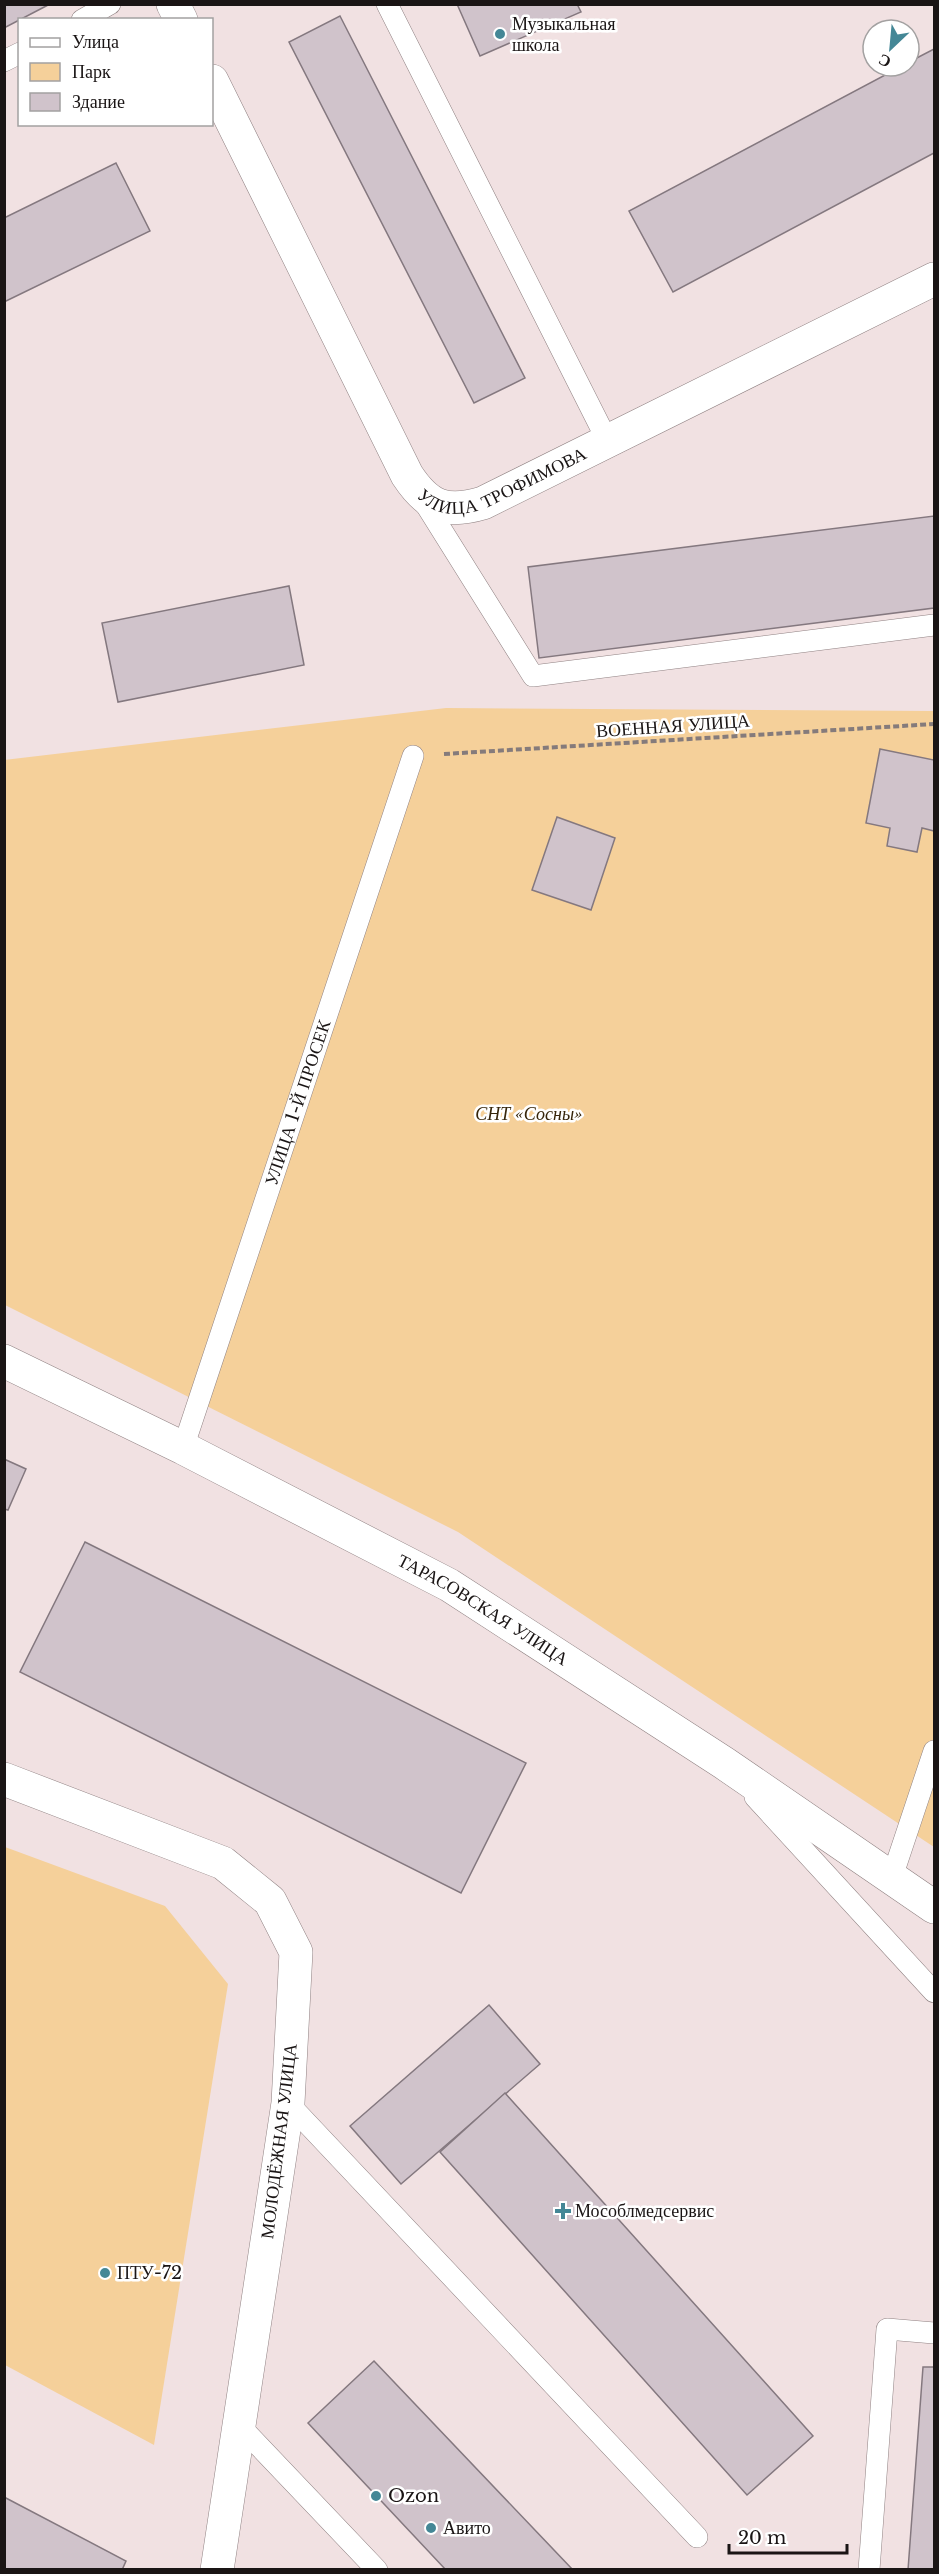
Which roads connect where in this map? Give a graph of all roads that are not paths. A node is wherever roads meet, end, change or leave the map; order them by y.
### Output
1 (110, 4) edge
2 (173, 4) edge
3 (387, 4) edge
4 (86, 18) edge
5 (180, 18) edge
6 (18, 54) edge
7 (4, 61) edge
8 (213, 83) edge
9 (934, 279) edge
10 (608, 440) junction
11 (420, 494) junction
12 (934, 625) edge
13 (413, 756) road end
14 (4, 1361) edge
15 (183, 1448) junction
16 (934, 1751) edge
17 (724, 1763) junction
18 (4, 1779) edge
19 (892, 1877) junction
20 (934, 1907) edge
21 (934, 1992) edge
22 (288, 2103) junction
23 (934, 2332) edge
24 (238, 2425) junction
25 (697, 2537) dead end
26 (217, 2570) edge
27 (377, 2570) edge
28 (870, 2570) edge

1 - 4 lane
2 - 5 street
3 - 10 lane
6 - 7 lane
8 - 11 street, УЛИЦА ТРОФИМОВА
9 - 10 street, УЛИЦА ТРОФИМОВА
10 - 11 street, УЛИЦА ТРОФИМОВА
11 - 12 lane
13 - 15 lane, УЛИЦА 1-Й ПРОСЕК
14 - 15 street, ТАРАСОВСКАЯ УЛИЦА
15 - 17 street, ТАРАСОВСКАЯ УЛИЦА
16 - 19 lane
17 - 19 street, ТАРАСОВСКАЯ УЛИЦА
17 - 21 lane
18 - 22 street, МОЛОДЁЖНАЯ УЛИЦА
19 - 20 street, ТАРАСОВСКАЯ УЛИЦА
22 - 24 street, МОЛОДЁЖНАЯ УЛИЦА
22 - 25 lane
23 - 28 lane
24 - 26 street, МОЛОДЁЖНАЯ УЛИЦА
24 - 27 lane

